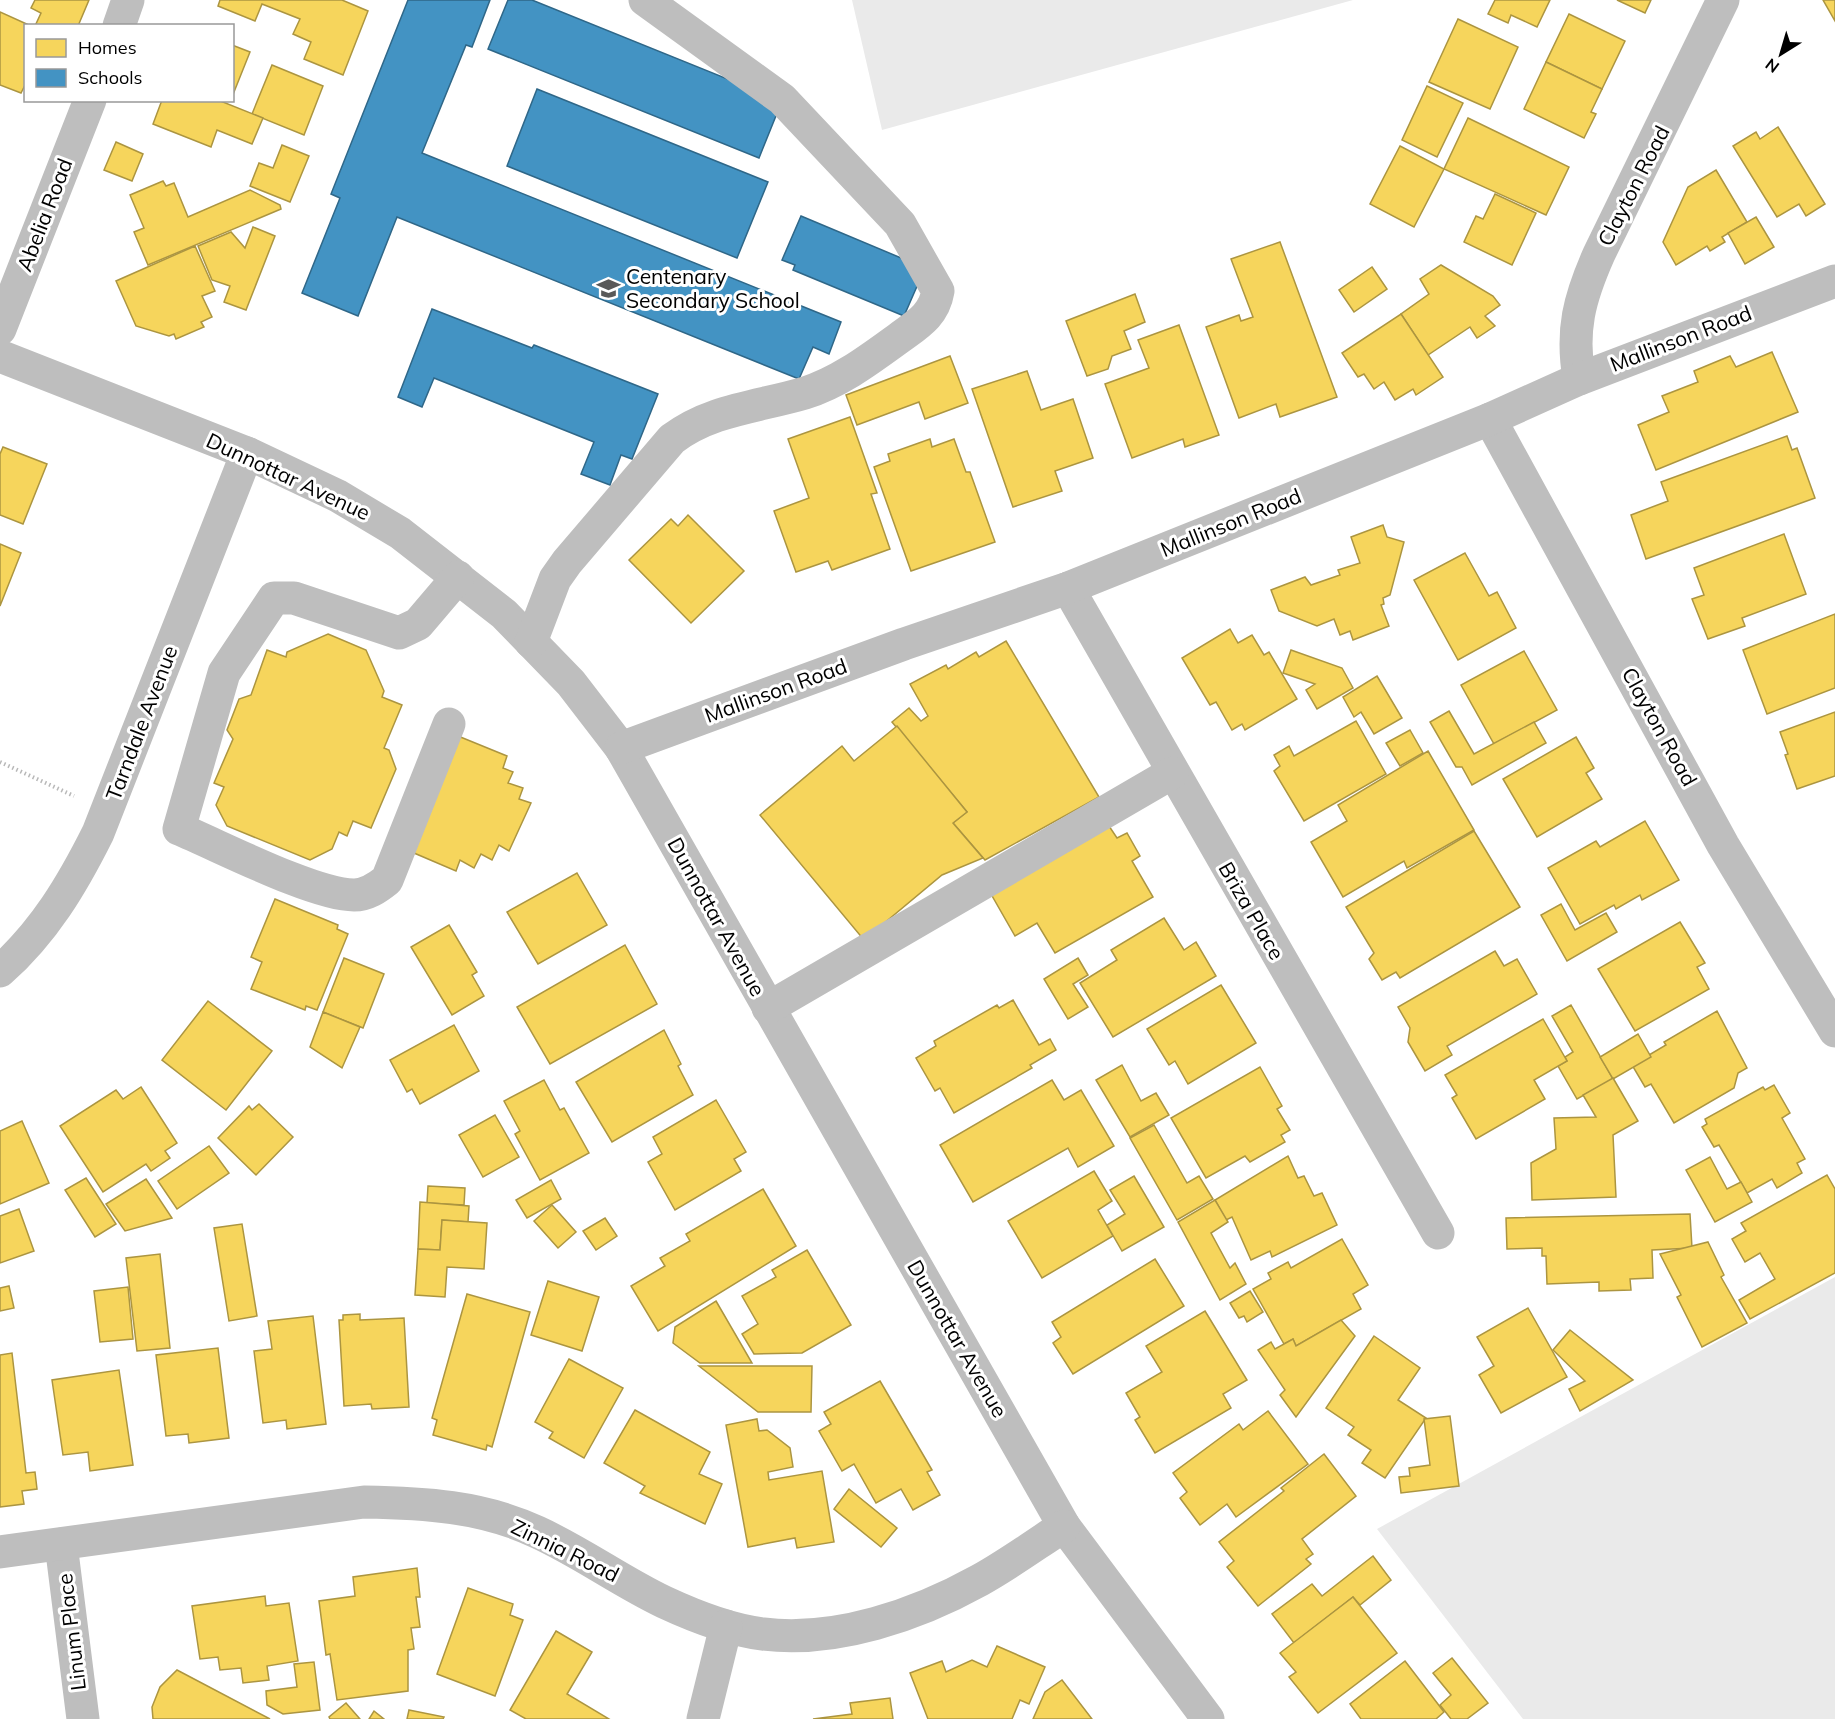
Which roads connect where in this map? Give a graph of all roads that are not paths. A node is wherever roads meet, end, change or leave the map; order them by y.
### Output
1 (128, 0) edge
2 (645, 0) edge
3 (1723, 0) edge
4 (120, 24) edge
5 (89, 102) edge
6 (1835, 281) edge
7 (0, 329) edge
8 (0, 356) edge
9 (1579, 379) junction
10 (1490, 419) junction
11 (247, 453) junction
12 (458, 577) junction
13 (1068, 588) junction
14 (531, 642) junction
15 (449, 724) dead end
16 (621, 748) junction
17 (1172, 773) junction
18 (0, 971) edge
19 (768, 1008) junction
20 (1835, 1031) edge
21 (1438, 1233) dead end
22 (1064, 1526) junction
23 (62, 1544) junction
24 (0, 1552) edge
25 (726, 1626) junction
26 (83, 1719) edge
27 (703, 1719) edge
28 (1208, 1719) edge

1 - 4 street
2 - 14 street
3 - 9 street, Clayton Road
5 - 7 street, Abelia Road
6 - 9 street, Mallinson Road
8 - 11 street, Dunnottar Avenue
9 - 10 street, Mallinson Road
10 - 13 street, Mallinson Road
10 - 20 street, Clayton Road
11 - 12 street, Dunnottar Avenue
11 - 18 street, Tarndale Avenue
12 - 14 street, Dunnottar Avenue
12 - 15 street
13 - 16 street, Mallinson Road
13 - 17 street, Briza Place
14 - 16 street, Dunnottar Avenue
16 - 19 street, Dunnottar Avenue
17 - 19 street
17 - 21 street, Briza Place
19 - 22 street, Dunnottar Avenue
22 - 25 street, Zinnia Road
22 - 28 street, Dunnottar Avenue
23 - 24 street, Zinnia Road
23 - 25 street, Zinnia Road
23 - 26 street, Linum Place
25 - 27 street

